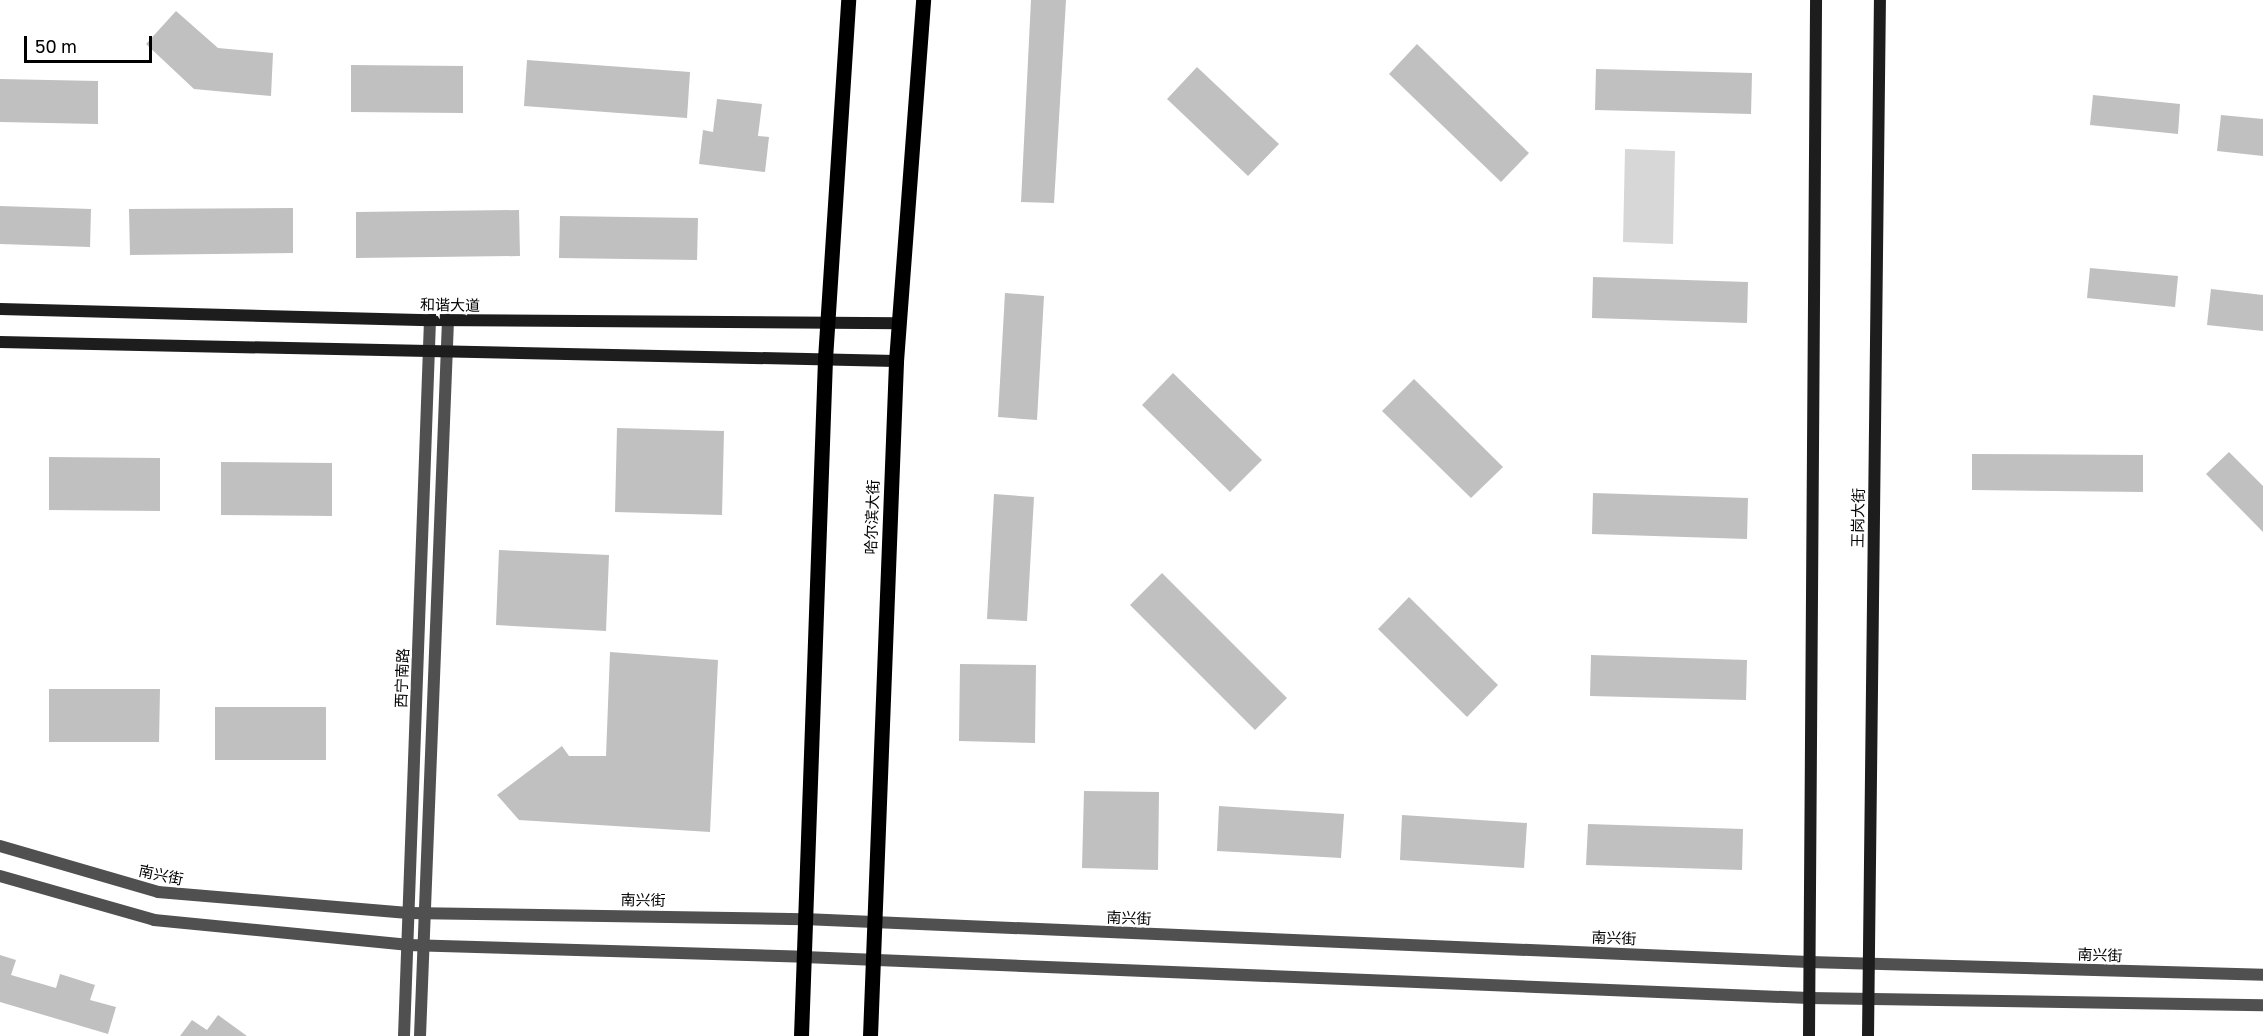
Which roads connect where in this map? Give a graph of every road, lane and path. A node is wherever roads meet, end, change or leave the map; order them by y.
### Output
1 (848, 0) edge
2 (923, 0) edge
3 (1816, 0) edge
4 (1880, 0) edge
5 (0, 309) edge
6 (430, 320) junction
7 (448, 321) junction
8 (827, 322) junction
9 (899, 323) junction
10 (0, 342) edge
11 (429, 351) junction
12 (446, 351) junction
13 (825, 359) junction
14 (896, 361) junction
15 (0, 846) edge
16 (0, 876) edge
17 (408, 913) junction
18 (425, 913) junction
19 (804, 919) junction
20 (875, 922) junction
21 (407, 945) junction
22 (423, 946) junction
23 (804, 957) junction
24 (873, 961) junction
25 (1809, 962) junction
26 (1867, 962) junction
27 (2263, 975) edge
28 (1869, 996) junction
29 (1809, 998) junction
30 (2263, 1005) edge
31 (404, 1036) edge
32 (420, 1036) edge
33 (801, 1036) edge
34 (870, 1036) edge
35 (1809, 1036) edge
36 (1868, 1036) edge

1 - 8 main road
2 - 9 main road, 哈尔滨大街
3 - 25 main road
4 - 26 main road, 王岗大街
5 - 6 main road, 和谐大道
6 - 7 main road, 和谐大道
6 - 11 street, 西宁南路
7 - 8 main road, 和谐大道
7 - 12 street, 西宁南路
8 - 9 main road, 和谐大道
8 - 13 main road
9 - 14 main road, 哈尔滨大街
10 - 11 main road
11 - 12 main road
11 - 17 street, 西宁南路
12 - 13 main road
12 - 18 street, 西宁南路
13 - 14 main road
13 - 19 main road
14 - 20 main road, 哈尔滨大街
15 - 17 street, 南兴街
16 - 21 street
17 - 18 street, 南兴街
17 - 21 street, 西宁南路
18 - 19 street, 南兴街
18 - 22 street, 西宁南路
19 - 20 street, 南兴街
19 - 23 main road
20 - 24 main road, 哈尔滨大街
20 - 25 street, 南兴街
21 - 22 street
21 - 31 street, 西宁南路
22 - 23 street
22 - 32 street, 西宁南路
23 - 24 street
23 - 33 main road
24 - 29 street
24 - 34 main road, 哈尔滨大街
25 - 26 street, 南兴街
25 - 29 main road
26 - 27 street, 南兴街
26 - 28 main road, 王岗大街
28 - 29 street
28 - 30 street
28 - 36 main road, 王岗大街
29 - 35 main road

